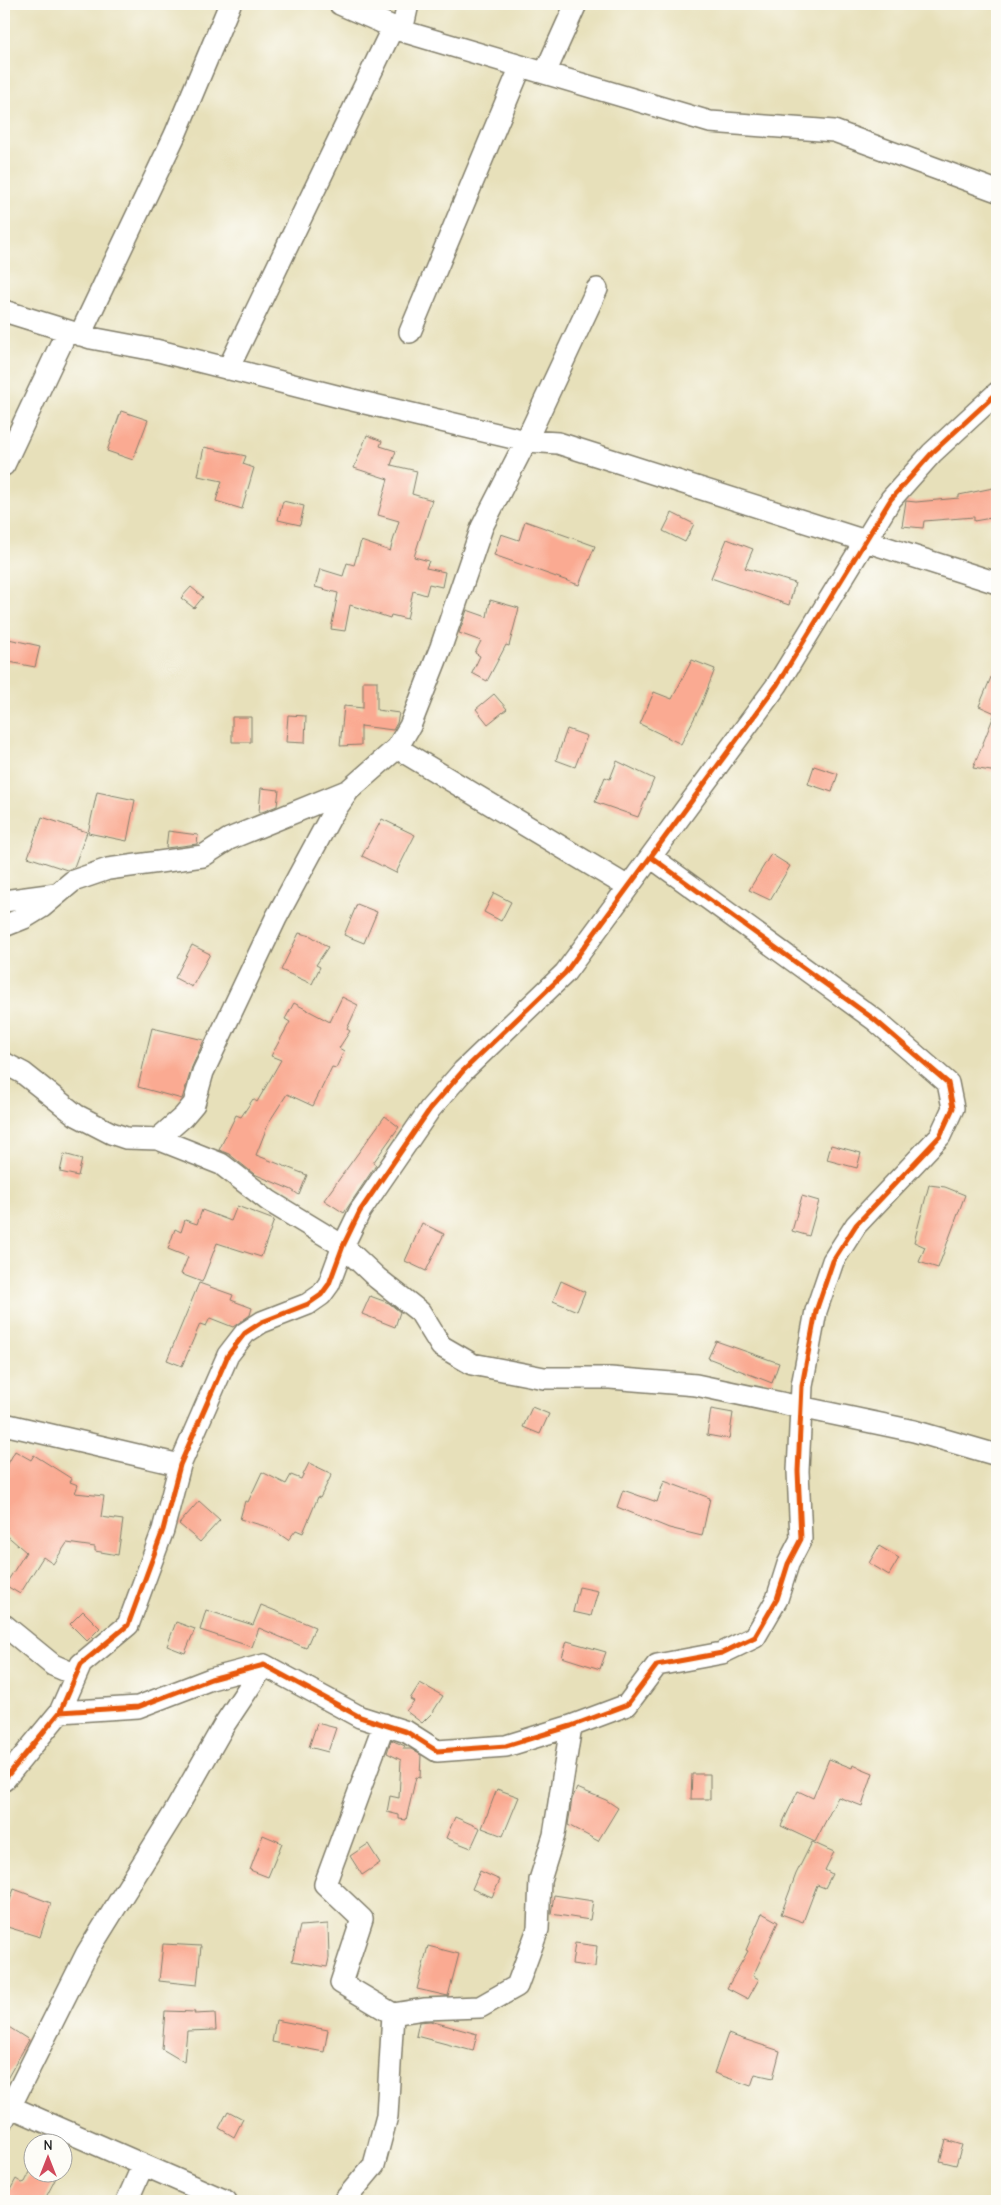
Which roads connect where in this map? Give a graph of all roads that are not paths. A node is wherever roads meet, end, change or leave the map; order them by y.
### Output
1 (230, 4) edge
2 (340, 4) edge
3 (408, 4) edge
4 (576, 4) edge
5 (398, 29) junction
6 (521, 66) junction
7 (545, 73) junction
8 (997, 191) edge
9 (597, 289) dead end
10 (4, 311) edge
11 (410, 332) dead end
12 (74, 333) junction
13 (228, 369) junction
14 (997, 393) edge
15 (526, 441) junction
16 (4, 465) edge
17 (865, 541) junction
18 (997, 583) edge
19 (397, 748) junction
20 (350, 790) junction
21 (651, 856) junction
22 (628, 887) junction
23 (56, 894) junction
24 (4, 901) edge
25 (4, 926) edge
26 (4, 1063) edge
27 (158, 1139) junction
28 (343, 1246) junction
29 (801, 1406) junction
30 (4, 1424) edge
31 (997, 1455) edge
32 (180, 1465) junction
33 (4, 1625) edge
34 (264, 1665) junction
35 (76, 1675) junction
36 (60, 1712) junction
37 (384, 1724) junction
38 (571, 1726) junction
39 (4, 1780) edge
40 (393, 2014) junction
41 (6, 2110) edge
42 (143, 2165) junction
43 (127, 2201) edge
44 (226, 2201) edge
45 (344, 2201) edge

1 - 12 street
2 - 5 street
3 - 5 street
4 - 7 street
5 - 6 street
5 - 13 street
6 - 7 street
6 - 11 street
7 - 8 street
9 - 15 street
10 - 12 street
12 - 13 street
12 - 16 street
13 - 15 street
14 - 17 street
15 - 17 street
15 - 19 street
17 - 18 street
17 - 21 street
19 - 20 street
19 - 22 street
20 - 23 street
20 - 27 street
21 - 22 street
21 - 29 street
22 - 28 street
23 - 24 street
23 - 25 street
26 - 27 street
27 - 28 street
28 - 29 street
28 - 32 street
29 - 31 street
29 - 38 street
30 - 32 street
32 - 35 street
33 - 35 street
34 - 36 street
34 - 37 street
34 - 41 street
35 - 36 street
36 - 39 street
37 - 38 street
37 - 40 street
38 - 40 street
40 - 45 street
41 - 42 street
42 - 43 street
42 - 44 street

